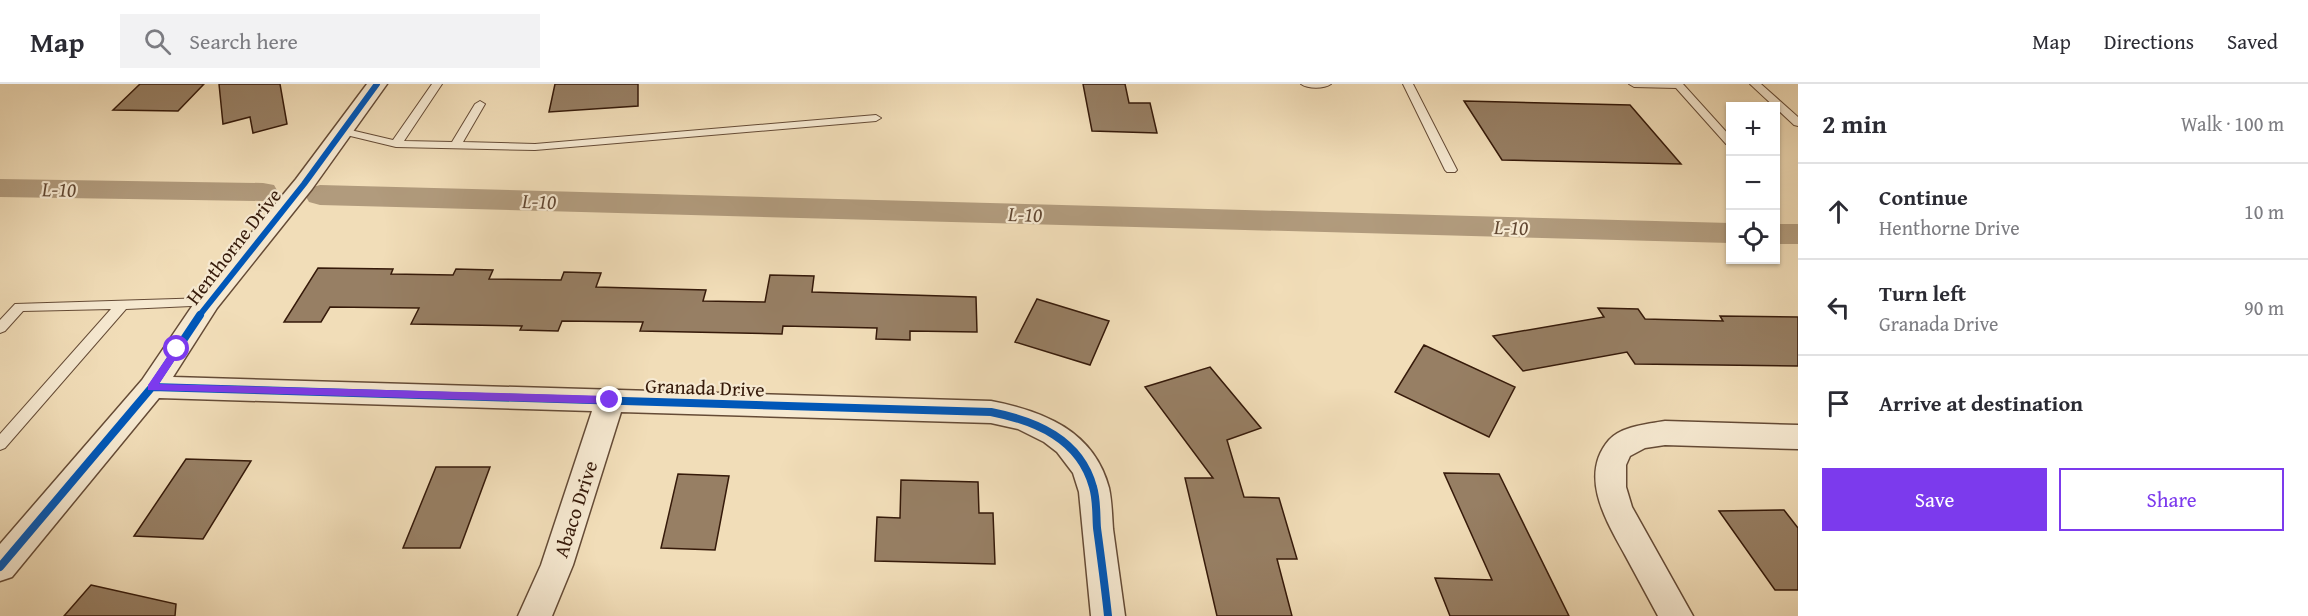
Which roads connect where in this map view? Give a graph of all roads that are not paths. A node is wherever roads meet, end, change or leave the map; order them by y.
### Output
1 (377, 84) edge
2 (437, 84) edge
3 (1306, 84) edge
4 (1326, 84) edge
5 (1408, 84) edge
6 (1634, 84) edge
7 (1678, 84) edge
8 (1755, 84) edge
9 (480, 104) dead end
10 (876, 118) dead end
11 (1798, 123) edge
12 (342, 131) junction
13 (1726, 137) edge
14 (396, 144) junction
15 (456, 145) junction
16 (1451, 170) dead end
17 (208, 302) junction
18 (123, 304) junction
19 (0, 328) edge
20 (152, 387) junction
21 (610, 400) junction
22 (1798, 437) edge
23 (0, 444) edge
24 (0, 567) edge
25 (535, 616) edge
26 (1108, 616) edge
27 (1676, 616) edge

1 - 12 street, Henthorne Drive
2 - 14 lane
3 - 4 lane
5 - 16 lane
6 - 7 lane
7 - 13 lane
8 - 11 lane
9 - 15 lane
10 - 15 lane
12 - 14 lane
12 - 17 street, Henthorne Drive
14 - 15 lane
17 - 18 lane
17 - 20 street, Henthorne Drive
18 - 19 lane
18 - 23 lane
20 - 21 street, Granada Drive
20 - 24 street, Henthorne Drive
21 - 25 street, Abaco Drive
21 - 26 street, Granada Drive
22 - 27 street

